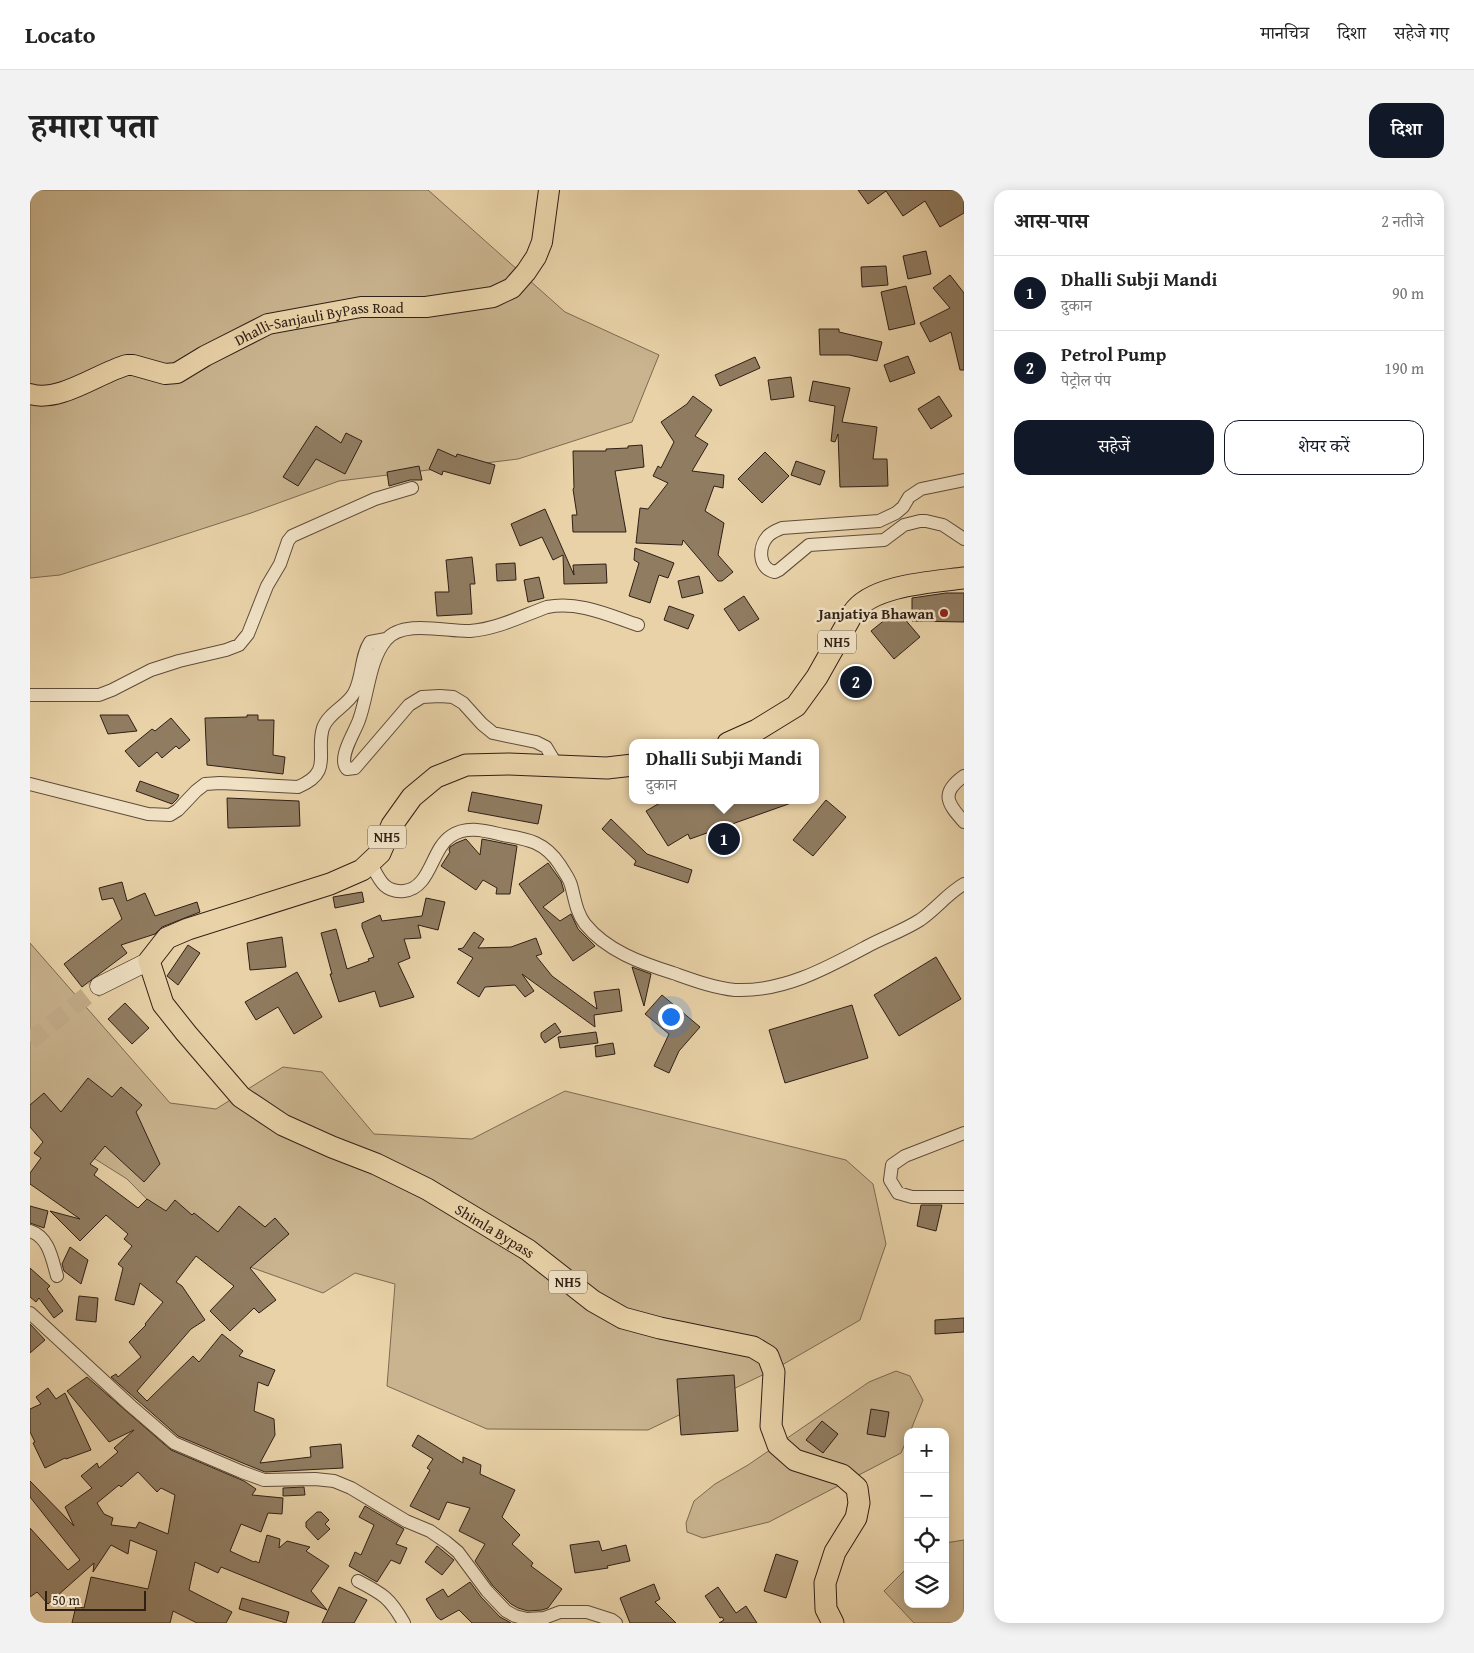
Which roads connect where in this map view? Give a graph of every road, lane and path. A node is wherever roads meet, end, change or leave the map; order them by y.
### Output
1 (549, 190) edge
2 (30, 394) edge
3 (964, 480) edge
4 (412, 488) dead end
5 (964, 539) edge
6 (964, 578) edge
7 (638, 625) dead end
8 (386, 639) junction
9 (30, 695) edge
10 (737, 739) edge
11 (629, 765) edge
12 (558, 767) junction
13 (964, 776) edge
14 (30, 784) edge
15 (964, 822) edge
16 (370, 862) junction
17 (964, 884) edge
18 (149, 961) junction
19 (99, 986) tunnel mouth
20 (964, 1133) edge
21 (964, 1198) edge
22 (30, 1231) edge
23 (57, 1276) dead end
24 (30, 1313) edge
25 (358, 1581) dead end
26 (404, 1623) edge
27 (616, 1623) edge
28 (833, 1623) edge

1 - 2 main road, Dhalli-Sanjauli ByPass Road
3 - 5 street
4 - 9 street
6 - 10 highway, NH5
7 - 8 street
8 - 12 street
8 - 14 street
11 - 12 highway, NH5
12 - 16 highway, NH5
13 - 15 street
16 - 17 street
16 - 18 highway, NH5
18 - 19 main road
18 - 28 highway, Shimla Bypass / NH5
20 - 21 street
22 - 23 street
24 - 27 street
25 - 26 street

